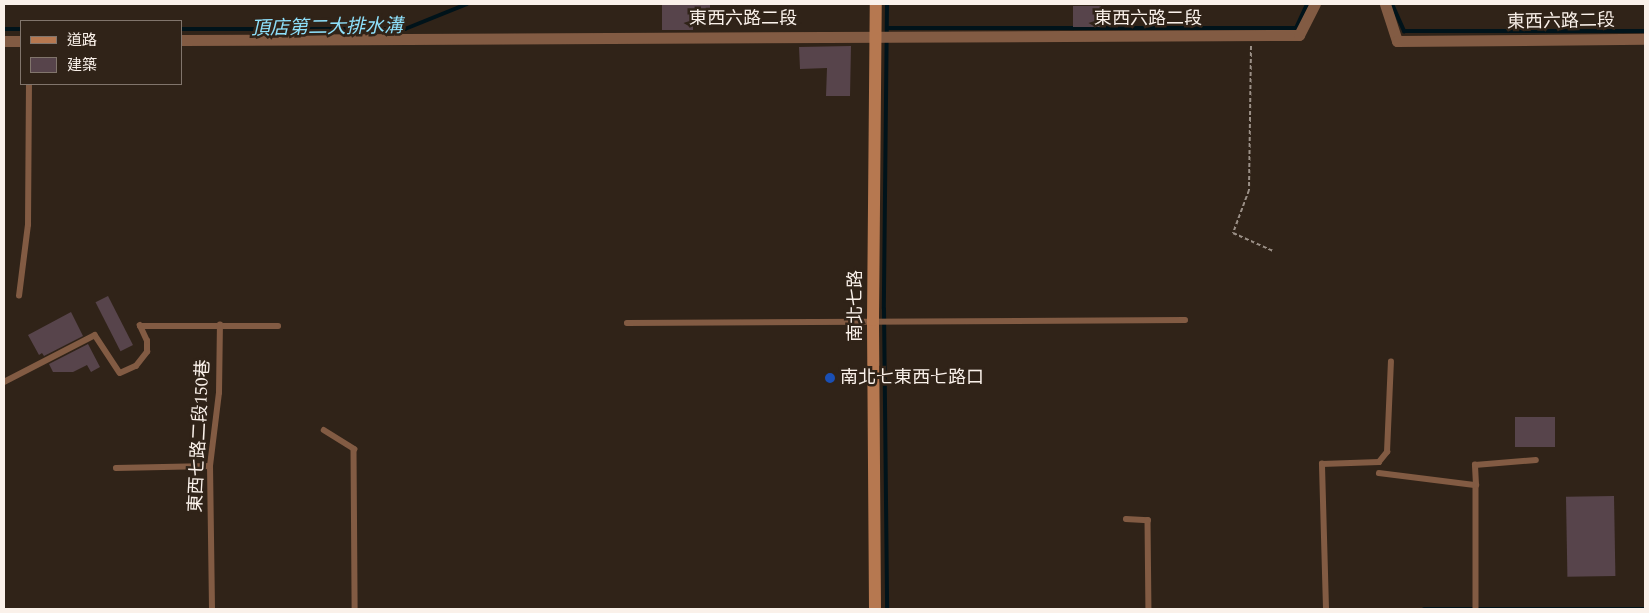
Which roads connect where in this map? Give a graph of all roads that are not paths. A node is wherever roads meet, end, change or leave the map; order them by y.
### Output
1 (876, 4) edge
2 (1314, 4) edge
3 (1385, 4) edge
4 (877, 36) junction
5 (1645, 39) edge
6 (182, 40) edge
7 (4, 41) edge
8 (20, 41) edge
9 (29, 85) edge
10 (19, 296) dead end
11 (873, 320) junction
12 (1185, 320) dead end
13 (628, 323) dead end
14 (220, 325) junction
15 (278, 326) dead end
16 (1391, 362) dead end
17 (4, 382) edge
18 (324, 430) dead end
19 (1536, 460) dead end
20 (210, 466) junction
21 (116, 468) dead end
22 (1379, 473) dead end
23 (1476, 485) junction
24 (1126, 520) dead end
25 (212, 609) edge
26 (355, 609) edge
27 (875, 609) edge
28 (1150, 609) edge
29 (1326, 609) edge
30 (1476, 609) edge

1 - 4 street, 南北七路
2 - 4 street, 東西六路二段
3 - 5 street, 東西六路二段
4 - 6 street, 東西六路二段
4 - 11 street, 南北七路
7 - 8 street
9 - 10 lane
11 - 12 lane
11 - 13 lane
11 - 27 street, 南北七路
14 - 15 lane
14 - 17 lane
14 - 20 lane, 東西七路二段150巷
16 - 29 lane
18 - 26 lane
19 - 23 lane
20 - 21 lane
20 - 25 lane, 東西七路二段150巷
22 - 23 lane
23 - 30 lane
24 - 28 lane

